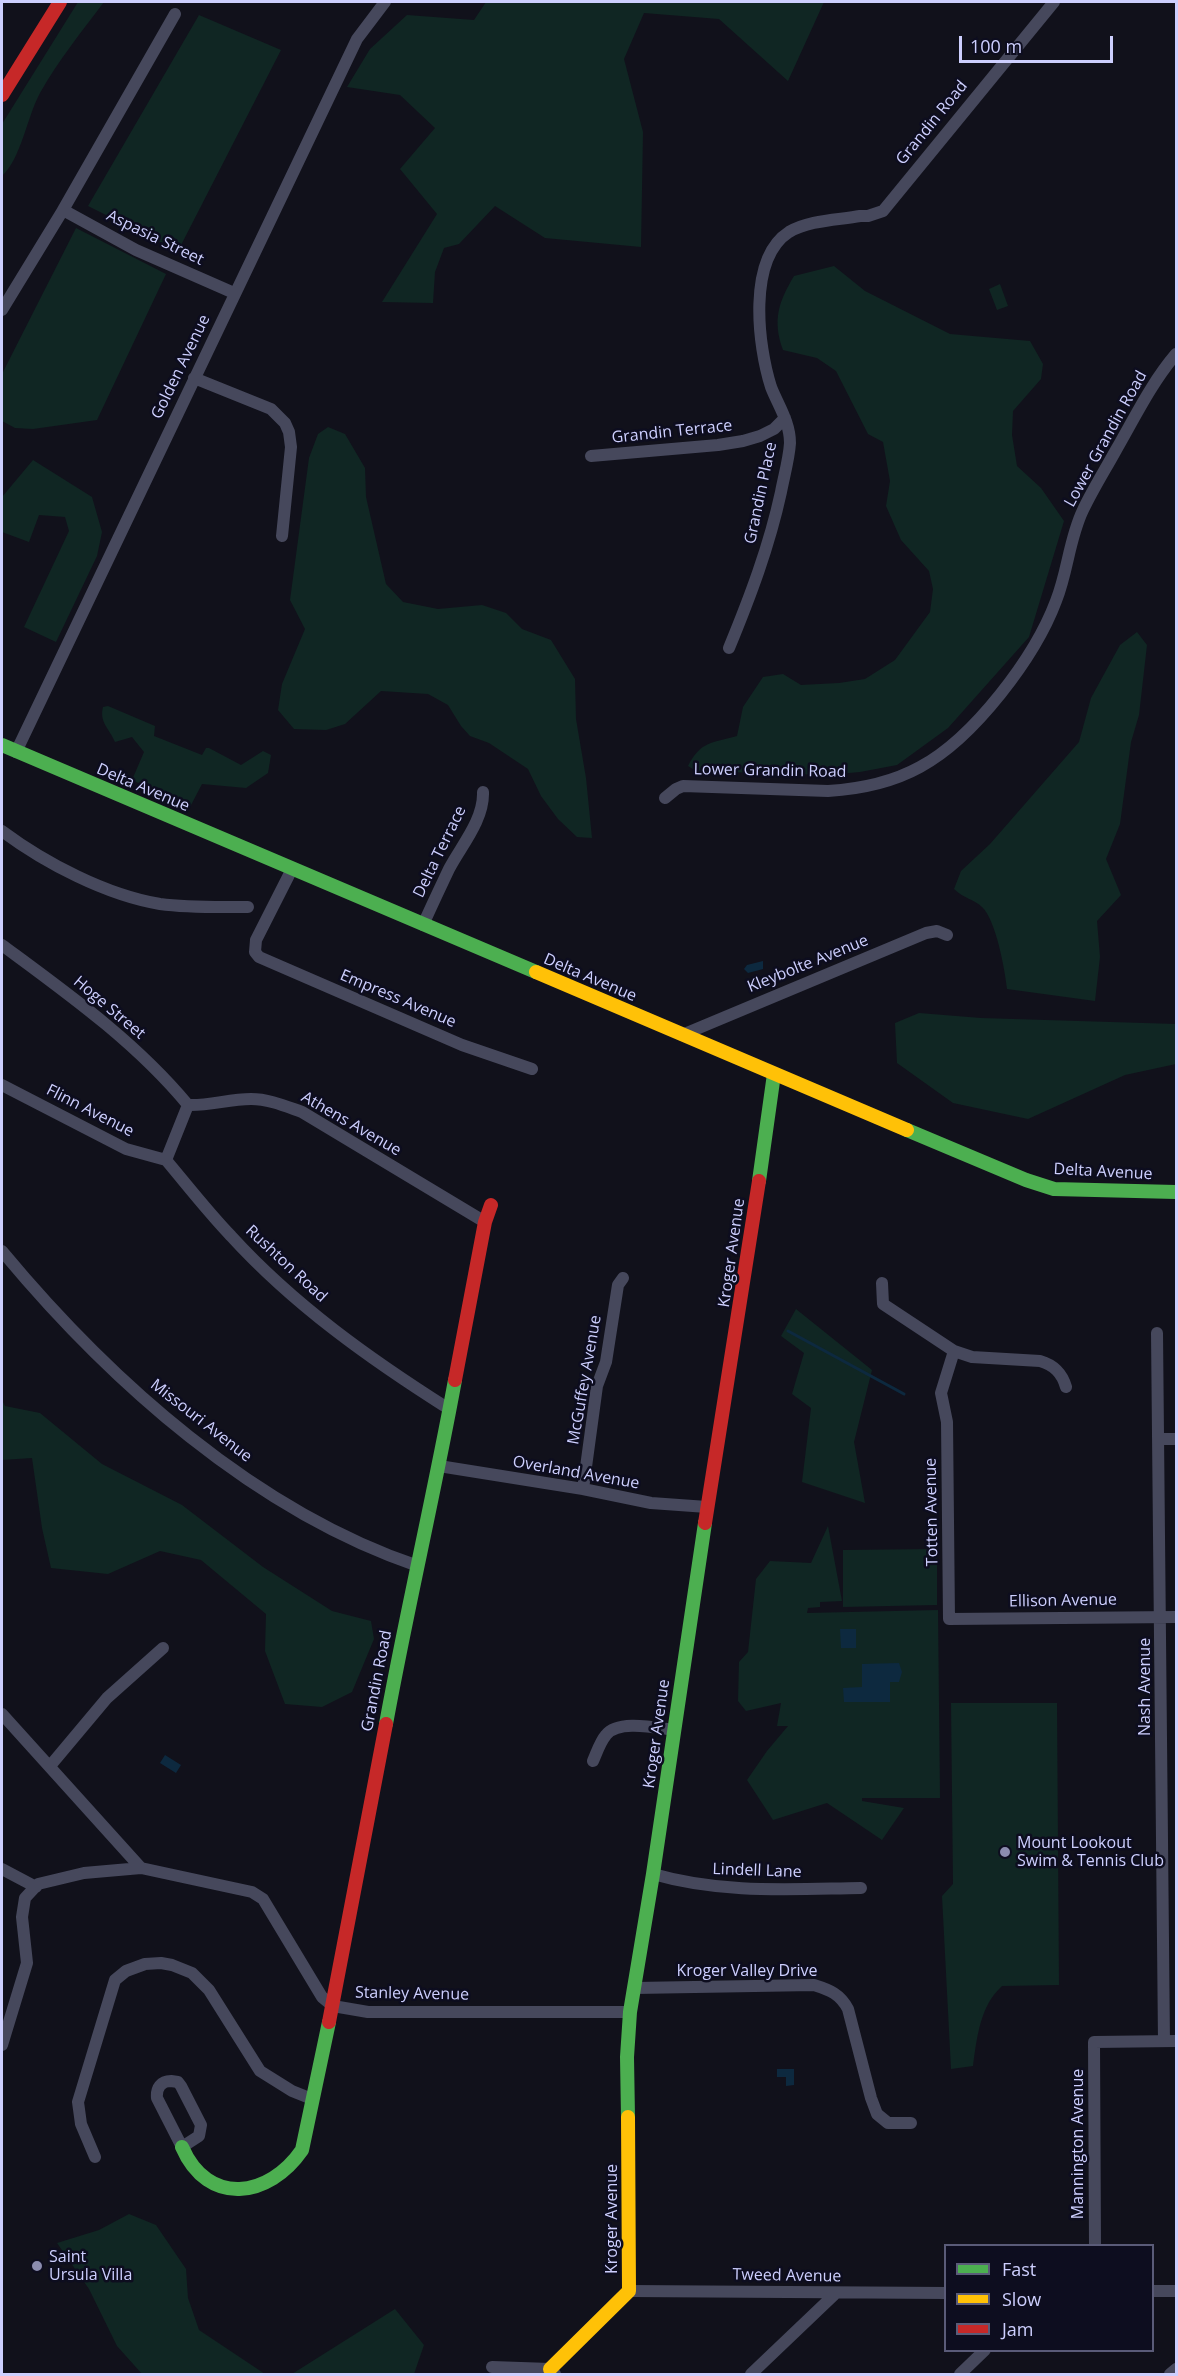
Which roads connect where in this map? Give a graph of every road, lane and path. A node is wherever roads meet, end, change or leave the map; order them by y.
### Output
1 (60, 2) edge
2 (385, 2) edge
3 (1054, 2) edge
4 (175, 14) dead end
5 (2, 95) edge
6 (63, 210) junction
7 (883, 211) joint
8 (234, 292) junction
9 (2, 310) edge
10 (1176, 354) edge
11 (194, 378) junction
12 (785, 418) junction
13 (591, 456) dead end
14 (282, 536) dead end
15 (729, 648) dead end
16 (2, 745) edge
17 (16, 752) junction
18 (483, 792) dead end
19 (665, 798) dead end
20 (2, 831) edge
21 (292, 869) junction
22 (248, 908) dead end
23 (423, 926) junction
24 (947, 935) dead end
25 (2, 945) edge
26 (682, 1035) junction
27 (532, 1069) dead end
28 (774, 1074) junction
29 (2, 1085) edge
30 (188, 1105) junction
31 (166, 1160) junction
32 (1176, 1192) edge
33 (491, 1205) dead end
34 (485, 1222) junction
35 (2, 1251) edge
36 (623, 1278) dead end
37 (882, 1282) dead end
38 (1157, 1333) dead end
39 (954, 1351) junction
40 (1066, 1387) dead end
41 (448, 1409) junction
42 (1159, 1439) junction
43 (1176, 1439) edge
44 (439, 1466) junction
45 (584, 1489) junction
46 (707, 1507) junction
47 (418, 1566) junction
48 (1161, 1617) junction
49 (1176, 1617) edge
50 (949, 1619) joint
51 (163, 1648) dead end
52 (2, 1714) edge
53 (675, 1730) junction
54 (593, 1761) dead end
55 (50, 1766) junction
56 (141, 1868) junction
57 (2, 1869) edge
58 (653, 1874) junction
59 (36, 1887) junction
60 (861, 1888) dead end
61 (634, 1988) junction
62 (333, 2006) junction
63 (630, 2012) junction
64 (1170, 2041) edge
65 (2, 2045) edge
66 (312, 2099) junction
67 (911, 2123) dead end
68 (182, 2147) junction
69 (95, 2157) dead end
70 (1095, 2244) edge
71 (629, 2291) junction
72 (1154, 2291) edge
73 (1176, 2291) edge
74 (836, 2293) junction
75 (944, 2293) edge
76 (984, 2352) edge
77 (492, 2367) dead end
78 (1176, 2369) edge
79 (553, 2372) edge
80 (751, 2374) edge
81 (960, 2374) edge
82 (1170, 2374) edge

1 - 5 main road
2 - 8 street, Golden Avenue
3 - 7 street, Grandin Road
4 - 6 street
6 - 8 street, Aspasia Street
6 - 9 street
7 - 12 street, Grandin Place
8 - 11 street, Golden Avenue
10 - 19 street, Lower Grandin Road
11 - 14 street
11 - 17 street, Golden Avenue
12 - 13 street, Grandin Terrace
12 - 15 street, Grandin Place
16 - 17 main road, Delta Avenue
17 - 21 main road, Delta Avenue
18 - 23 street, Delta Terrace
20 - 22 street
21 - 23 main road, Delta Avenue
21 - 27 street, Empress Avenue
23 - 26 main road, Delta Avenue
24 - 26 street, Kleybolte Avenue
25 - 30 street, Hoge Street
26 - 28 main road, Delta Avenue
28 - 32 main road, Delta Avenue
28 - 46 main road, Kroger Avenue
29 - 31 street, Flinn Avenue
30 - 31 street
30 - 34 street, Athens Avenue
31 - 41 street, Rushton Road
33 - 34 main road, Grandin Road
34 - 41 main road, Grandin Road
35 - 47 street, Missouri Avenue
36 - 45 street, McGuffey Avenue
37 - 39 street
38 - 42 street, Nash Avenue
39 - 40 street
39 - 50 street, Totten Avenue
41 - 44 main road, Grandin Road
42 - 43 street
42 - 48 street, Nash Avenue
44 - 45 street, Overland Avenue
44 - 47 main road, Grandin Road
45 - 46 street, Overland Avenue
46 - 53 main road, Kroger Avenue
47 - 62 main road, Grandin Road
48 - 49 street, Ellison Avenue
48 - 50 street, Ellison Avenue
48 - 64 street, Nash Avenue
51 - 55 street
52 - 55 street
53 - 54 street
53 - 58 main road, Kroger Avenue
55 - 56 street
56 - 59 street, Stanley Avenue
56 - 62 street, Stanley Avenue
57 - 59 street
58 - 60 street, Lindell Lane
58 - 61 main road, Kroger Avenue
59 - 65 street
61 - 63 main road, Kroger Avenue
61 - 67 street, Kroger Valley Drive
62 - 63 street, Stanley Avenue
62 - 66 main road, Grandin Road
63 - 71 main road, Kroger Avenue
64 - 70 street, Mannington Avenue
66 - 68 main road, Grandin Road
66 - 69 street
68 - 68 street
71 - 74 street, Tweed Avenue
71 - 79 main road, Kroger Avenue
72 - 73 street
74 - 75 street, Tweed Avenue
74 - 80 street
76 - 81 street
77 - 79 street
78 - 82 street

